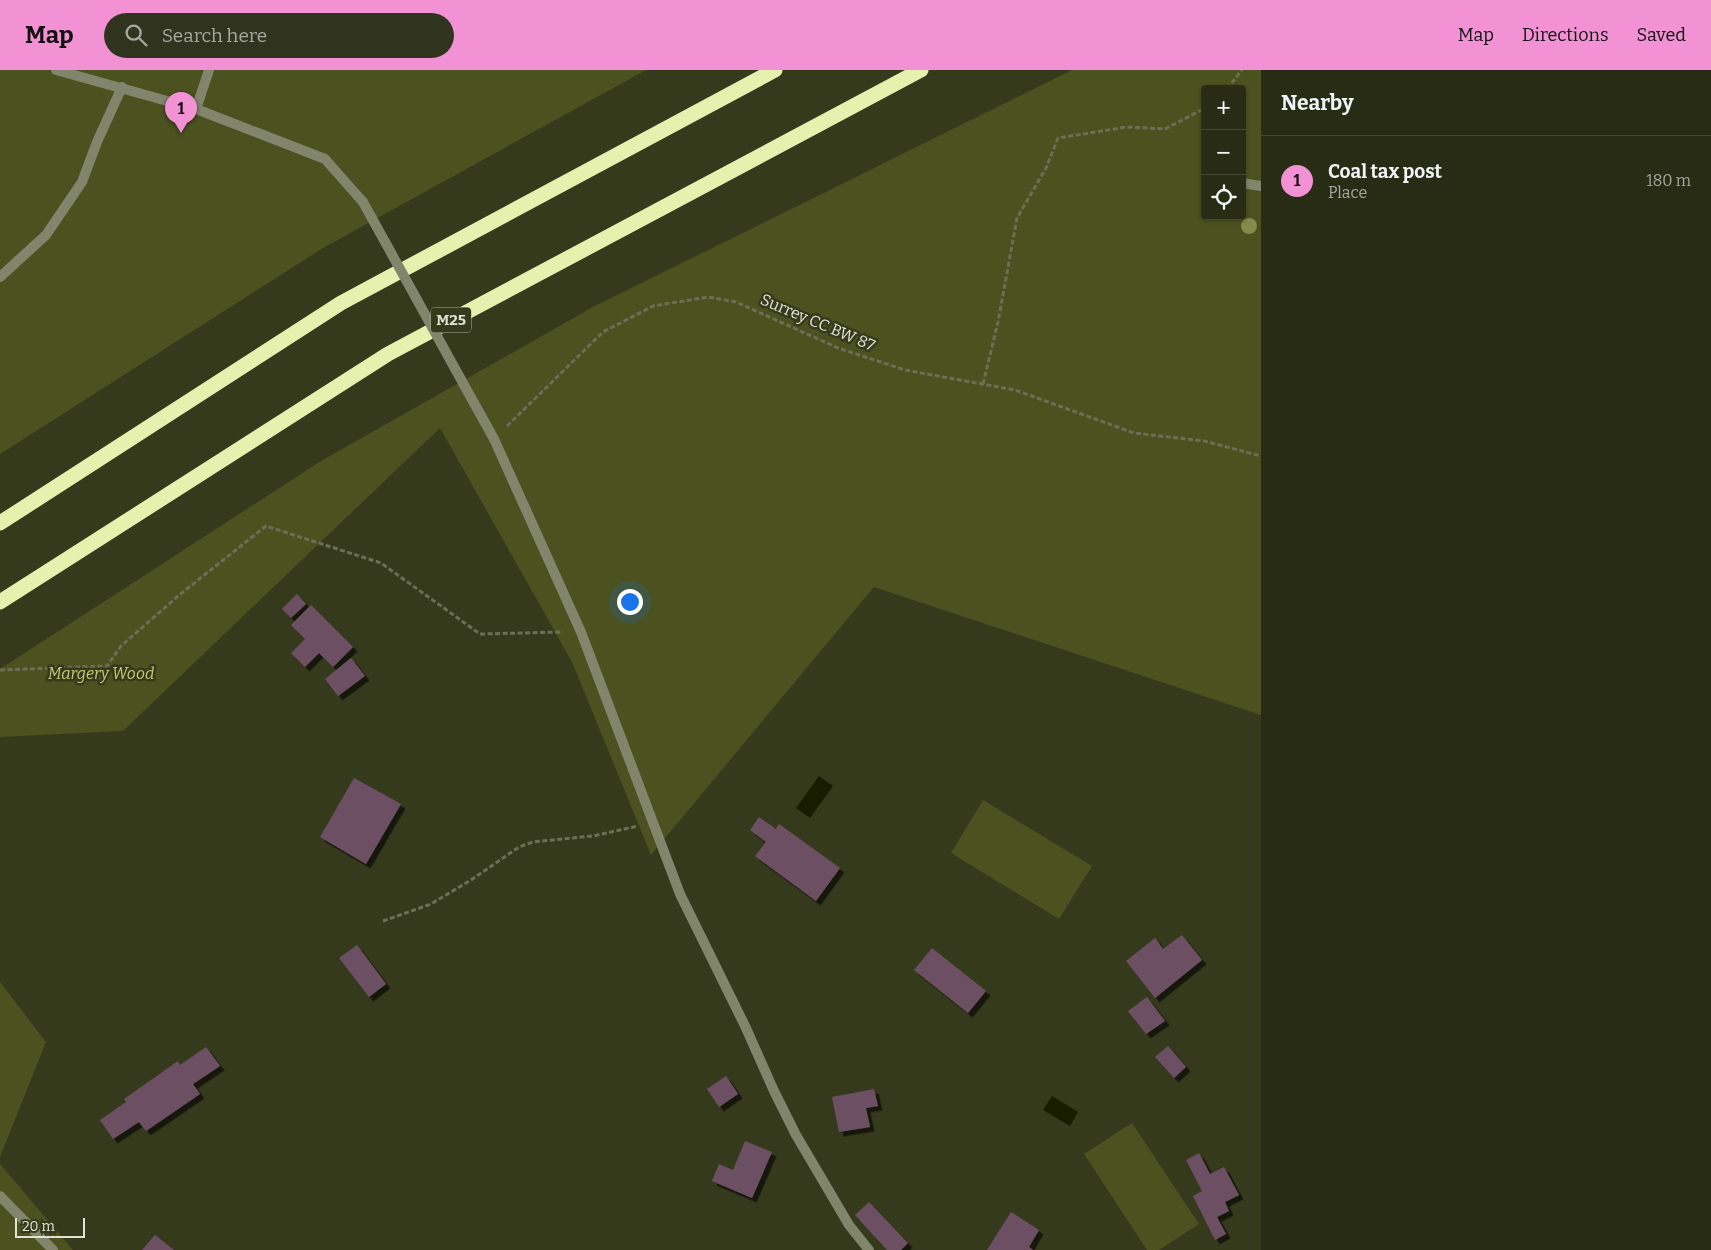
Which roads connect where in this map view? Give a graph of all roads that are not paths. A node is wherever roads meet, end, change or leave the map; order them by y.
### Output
1 (56, 70) edge
2 (209, 70) edge
3 (775, 70) edge
4 (921, 70) edge
5 (122, 87) junction
6 (196, 109) junction
7 (1246, 184) edge
8 (1261, 186) edge
9 (0, 276) edge
10 (0, 523) edge
11 (0, 602) edge
12 (0, 1196) edge
13 (53, 1250) edge
14 (869, 1250) edge

1 - 5 street
2 - 6 street
3 - 10 highway
4 - 11 highway, M25
5 - 6 street
5 - 9 street
6 - 14 street, bridge
7 - 8 street
12 - 13 street

